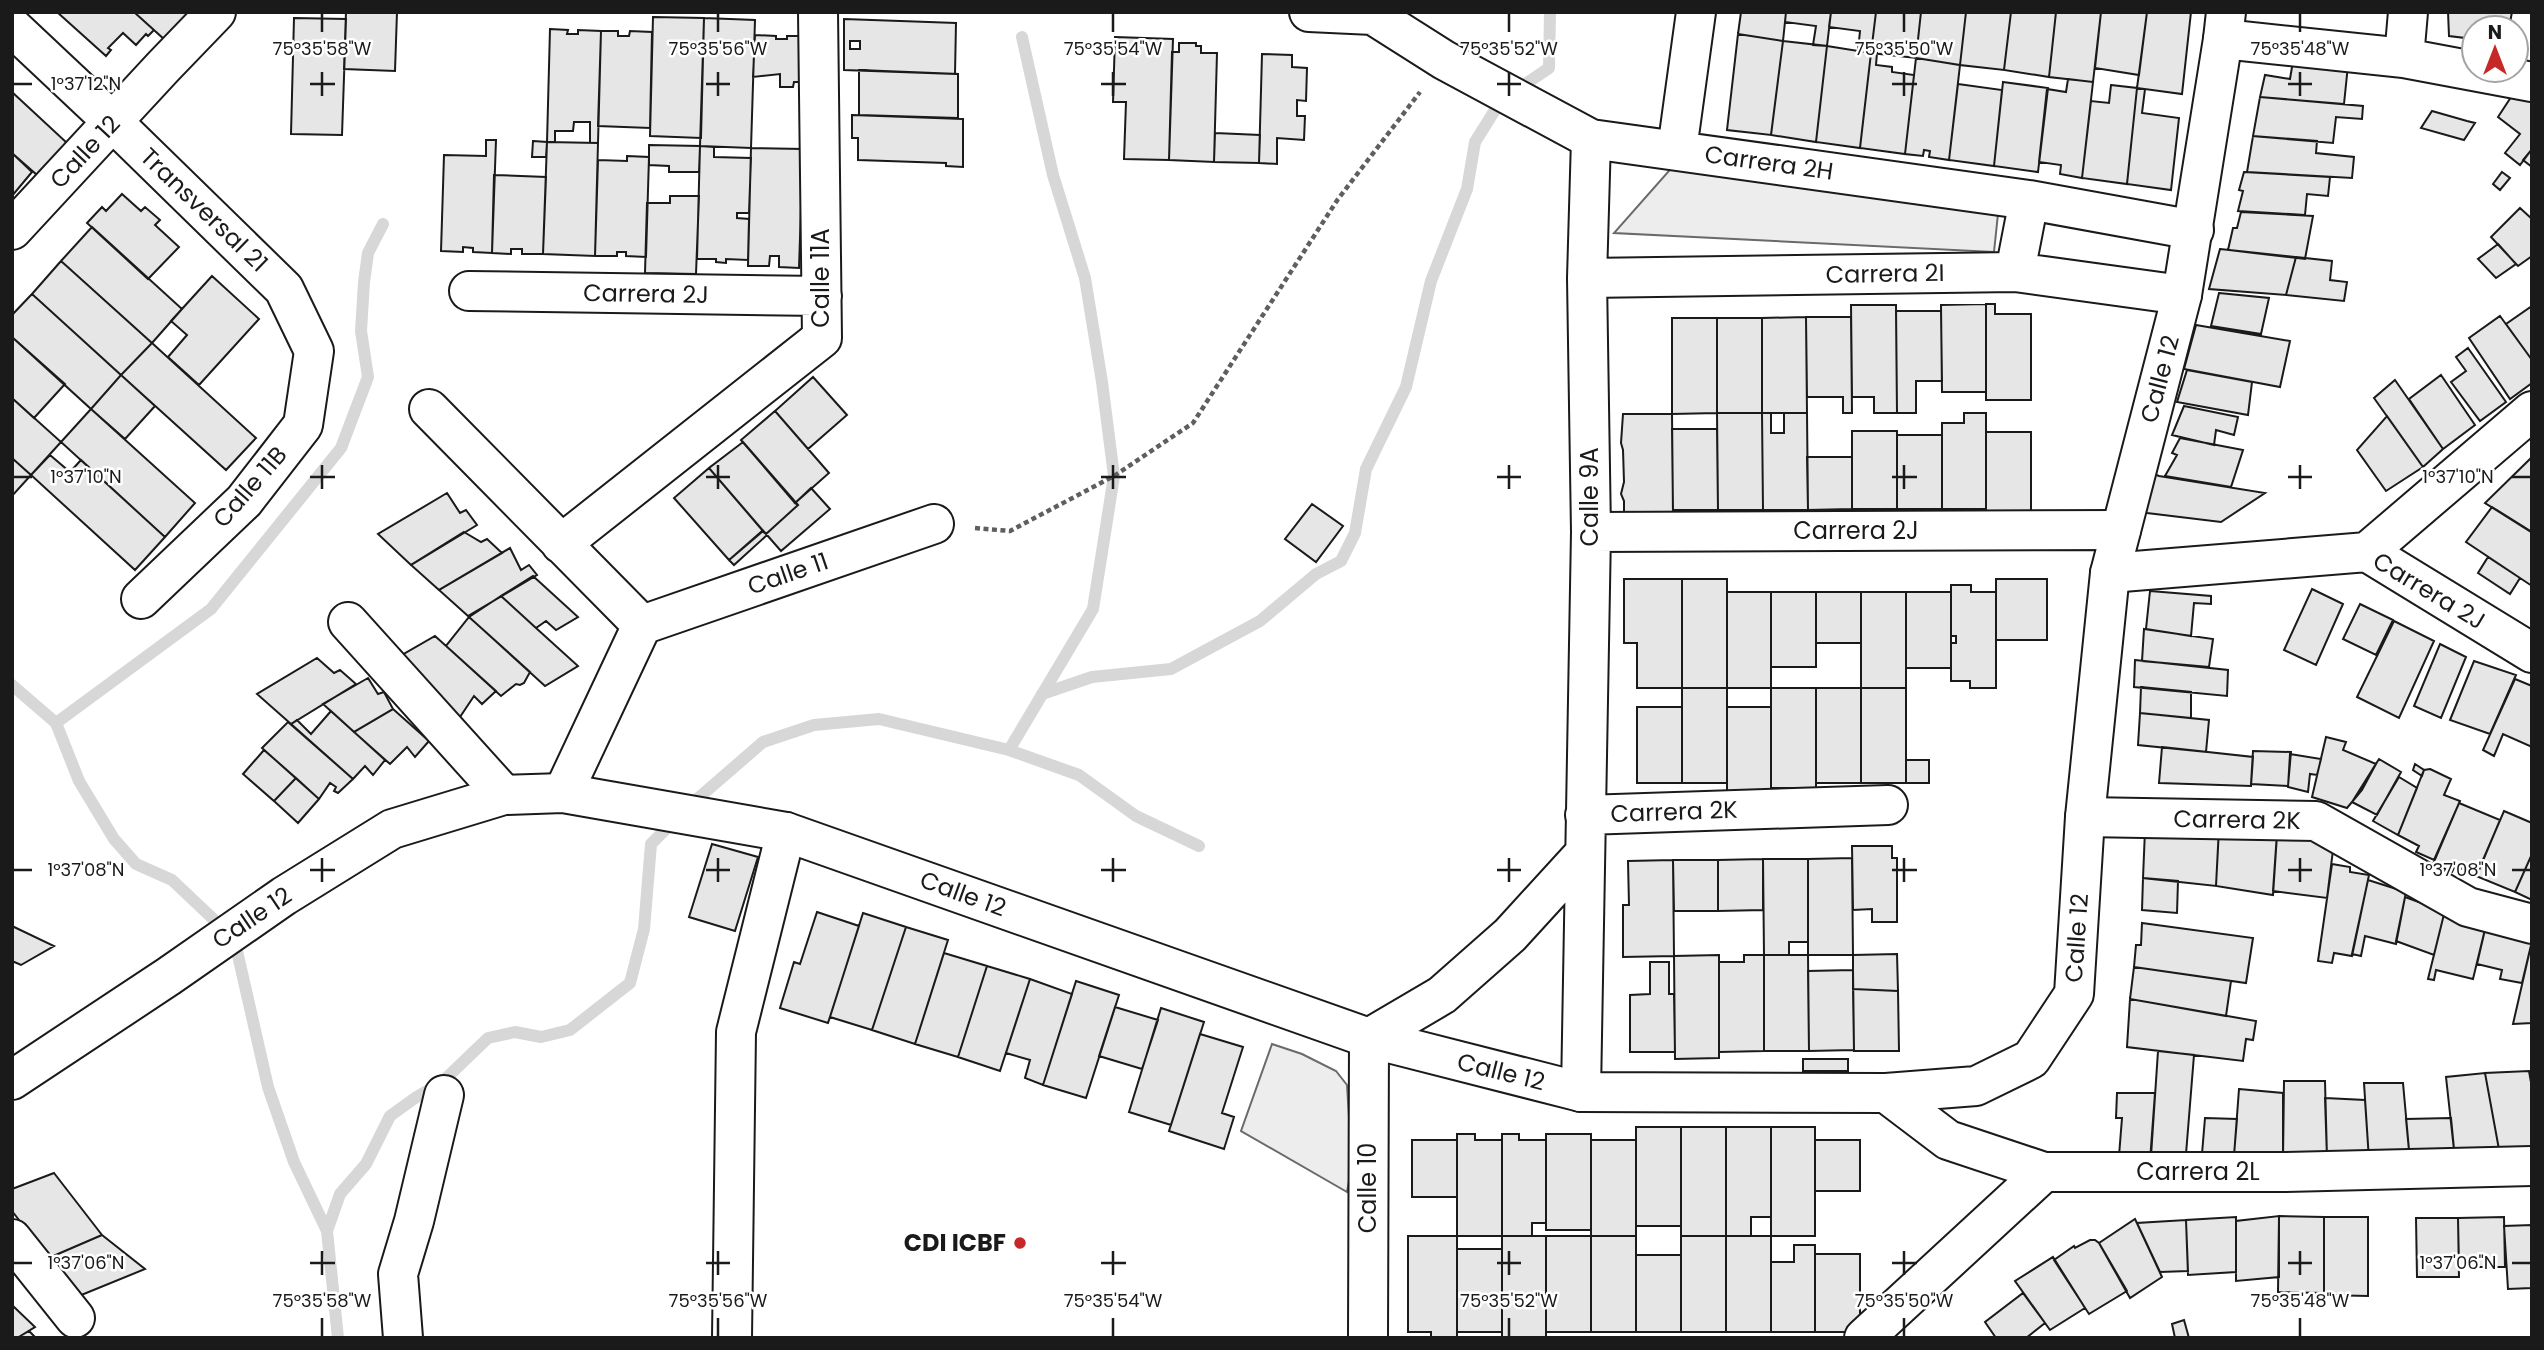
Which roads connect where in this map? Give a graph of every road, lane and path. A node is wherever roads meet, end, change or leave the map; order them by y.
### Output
1 (216, 12) edge
2 (818, 12) edge
3 (1309, 12) edge
4 (1696, 12) edge
5 (2409, 12) edge
6 (1374, 14) edge
7 (2225, 26) edge
8 (12, 27) edge
9 (2404, 58) junction
10 (1444, 61) junction
11 (2532, 82) edge
12 (113, 122) junction
13 (1591, 139) junction
14 (1677, 150) junction
15 (2029, 200) junction
16 (12, 230) edge
17 (2194, 230) junction
18 (2015, 272) junction
19 (1587, 278) junction
20 (469, 291) dead end
21 (2182, 295) junction
22 (822, 296) junction
23 (314, 351) joint
24 (429, 408) dead end
25 (2532, 411) edge
26 (934, 524) joint
27 (2121, 530) junction
28 (1591, 532) junction
29 (561, 544) junction
30 (2367, 552) junction
31 (2110, 573) junction
32 (141, 599) dead end
33 (348, 622) dead end
34 (642, 625) junction
35 (2532, 653) edge
36 (563, 793) junction
37 (504, 796) junction
38 (1888, 805) dead end
39 (1585, 815) junction
40 (2085, 817) junction
41 (786, 832) junction
42 (1584, 854) junction
43 (2532, 924) edge
44 (1368, 1038) junction
45 (12, 1080) edge
46 (1581, 1092) junction
47 (1886, 1093) junction
48 (444, 1095) dead end
49 (2532, 1166) edge
50 (2044, 1172) junction
51 (12, 1239) edge
52 (75, 1318) dead end
53 (403, 1338) edge
54 (732, 1338) edge
55 (1368, 1338) edge
56 (1864, 1338) edge

1 - 12 street, Calle 12
2 - 22 street, Calle 11A
3 - 6 street
4 - 14 street
5 - 9 street
6 - 10 street, Carrera 2H
7 - 9 street
7 - 17 street, Calle 12
8 - 12 street, Transversal 21
9 - 11 street
10 - 13 street, Carrera 2H
10 - 26 path
12 - 16 street, Calle 12
12 - 23 street, Transversal 21
13 - 14 street, Carrera 2H
13 - 19 street, Calle 9A
14 - 15 street, Carrera 2H
15 - 17 street, Carrera 2H
15 - 18 street
17 - 21 street, Calle 12
18 - 19 street, Carrera 2I
18 - 21 street, Carrera 2I
19 - 28 street, Calle 9A
20 - 22 street, Carrera 2J
21 - 27 street, Calle 12
22 - 29 street, Calle 11A
23 - 32 street, Calle 11B
24 - 29 street
25 - 30 street
26 - 34 street, Calle 11
27 - 28 street, Carrera 2J
27 - 31 street, Calle 12
28 - 39 street, Calle 9A
29 - 34 street
30 - 31 street, Carrera 2J
30 - 35 street, Carrera 2J
31 - 40 street, Calle 12
33 - 37 street
34 - 36 street
36 - 37 street, Calle 12
36 - 41 street, Calle 12
37 - 45 street, Calle 12
38 - 39 street, Carrera 2K
39 - 42 street, Calle 9A
40 - 43 street, Carrera 2K
40 - 47 street, Calle 12
41 - 44 street, Calle 12
41 - 54 street
42 - 44 street
42 - 46 street, Calle 9A
44 - 46 street, Calle 12
44 - 55 street, Calle 10
46 - 47 street, Calle 12
47 - 50 street, Carrera 2L
48 - 53 street
49 - 50 street, Carrera 2L
50 - 56 street
51 - 52 street

